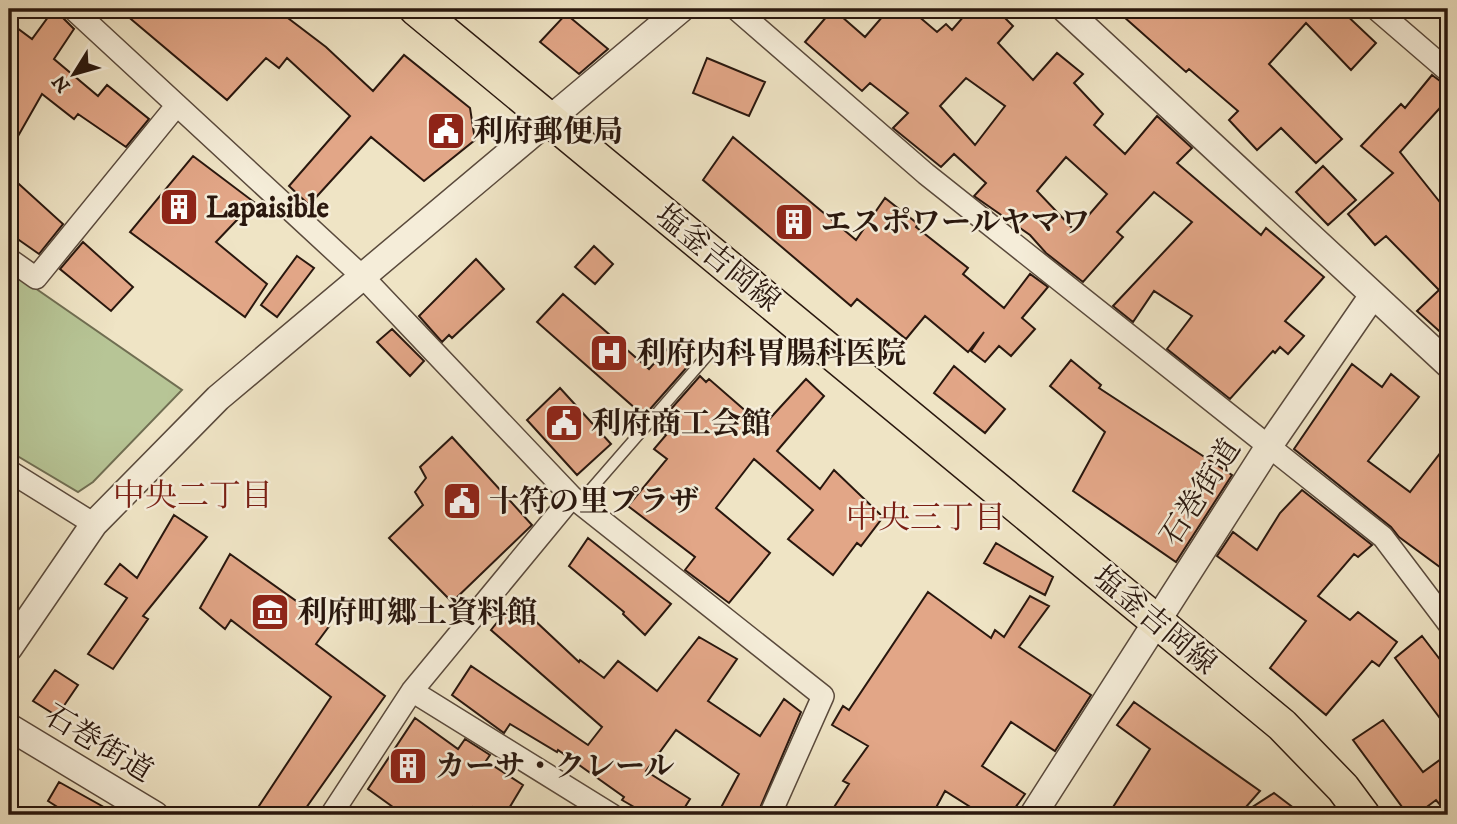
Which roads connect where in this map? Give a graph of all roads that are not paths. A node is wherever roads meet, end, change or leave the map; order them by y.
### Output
1 (73, 9) edge
2 (416, 9) edge
3 (681, 9) edge
4 (736, 9) edge
5 (1065, 9) edge
6 (1376, 9) edge
7 (1448, 72) edge
8 (177, 105) junction
9 (550, 119) junction
10 (9, 259) edge
11 (363, 278) junction
12 (1373, 295) junction
13 (712, 350) dead end
14 (1448, 364) edge
15 (1269, 446) junction
16 (9, 471) edge
17 (576, 500) junction
18 (94, 524) junction
19 (1156, 621) junction
20 (1448, 623) edge
21 (9, 649) edge
22 (412, 691) junction
23 (9, 727) edge
24 (155, 815) edge
25 (331, 815) edge
26 (612, 815) edge
27 (770, 815) edge
28 (1034, 815) edge
29 (1363, 815) edge

1 - 8 street
2 - 9 main road, 塩釜吉岡線
3 - 9 street
4 - 15 street
5 - 12 street
6 - 7 street
8 - 10 street
8 - 11 street
9 - 11 street
9 - 19 main road, 塩釜吉岡線
11 - 17 street
11 - 18 street
12 - 14 street
12 - 15 street, 石巻街道
13 - 17 lane
15 - 19 street, 石巻街道
15 - 20 street
16 - 18 street
17 - 22 street
17 - 27 street
18 - 21 street
19 - 28 street, 石巻街道
19 - 29 main road, 塩釜吉岡線
22 - 25 street
22 - 26 street
23 - 24 street, 石巻街道

